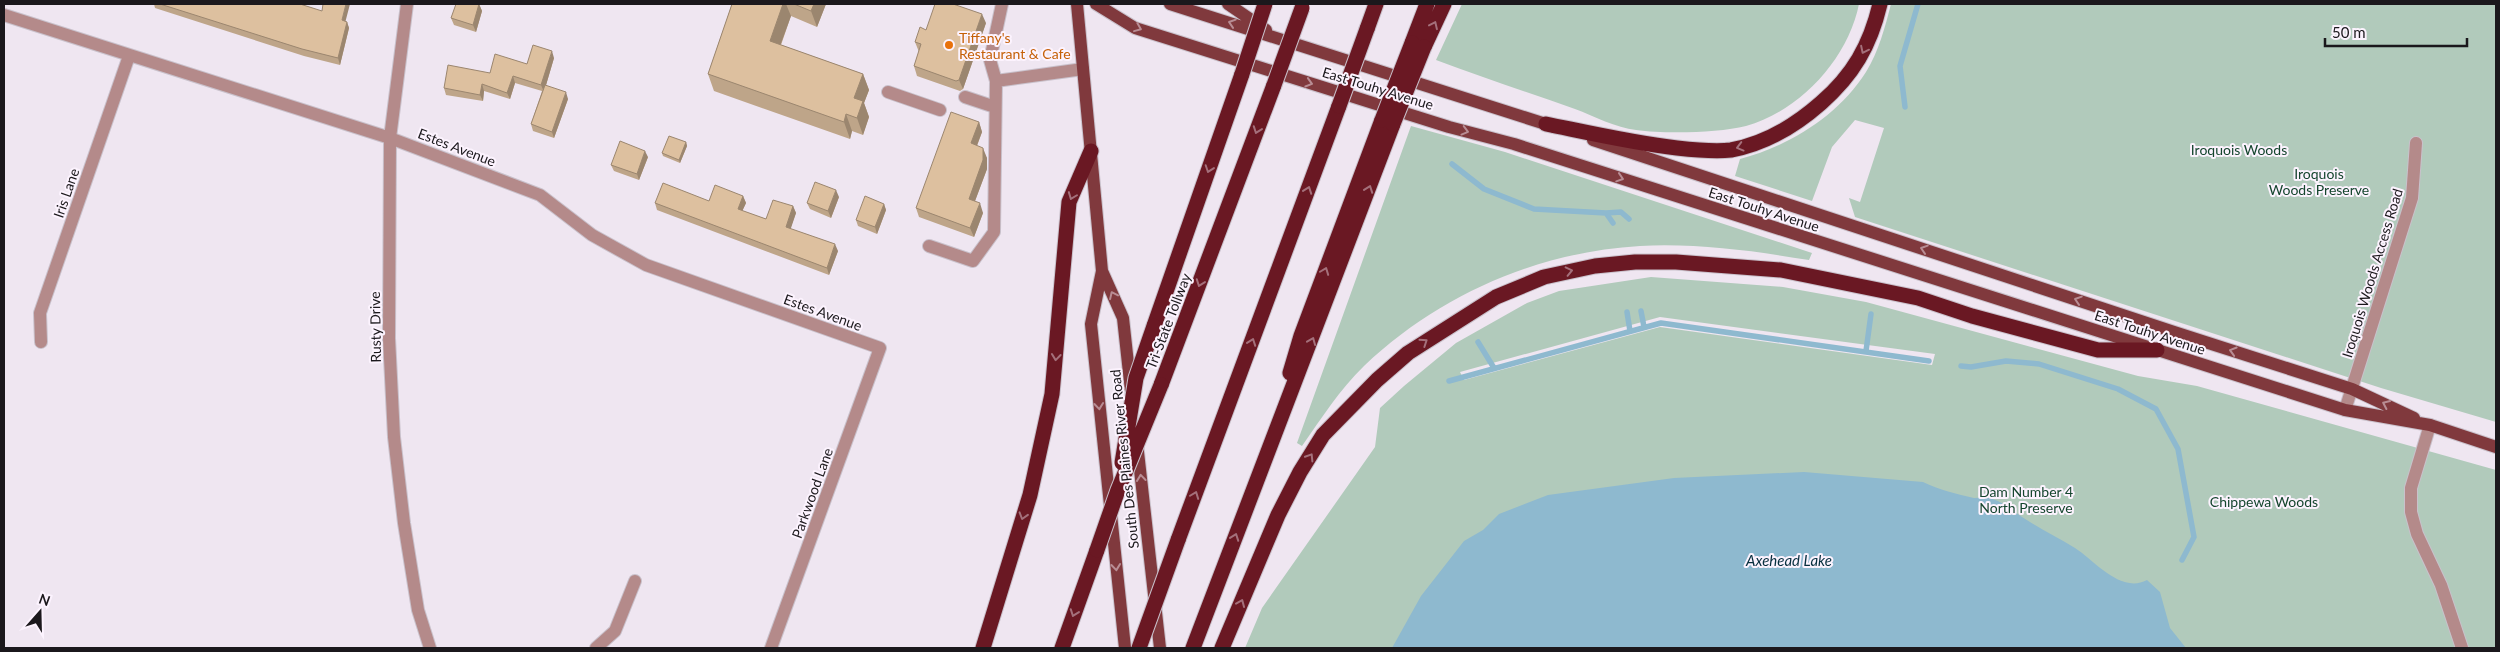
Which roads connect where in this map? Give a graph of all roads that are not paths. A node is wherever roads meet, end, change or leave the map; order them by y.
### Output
1 (407, 4) edge
2 (1002, 4) edge
3 (1077, 4) edge
4 (1096, 4) edge
5 (1170, 4) edge
6 (1228, 4) edge
7 (1265, 4) edge
8 (1376, 4) edge
9 (1427, 4) edge
10 (1444, 4) edge
11 (1880, 4) edge
12 (1303, 6) edge
13 (4, 15) edge
14 (1278, 38) junction
15 (1418, 45) junction
16 (130, 56) junction
17 (1083, 69) junction
18 (996, 81) junction
19 (888, 92) dead end
20 (965, 97) dead end
21 (994, 107) junction
22 (940, 110) dead end
23 (1546, 124) junction
24 (390, 138) junction
25 (2416, 143) dead end
26 (1091, 151) junction
27 (930, 246) dead end
28 (1102, 271) junction
29 (41, 342) dead end
30 (880, 348) joint
31 (2157, 350) junction
32 (2352, 388) junction
33 (2345, 410) junction
34 (2430, 426) junction
35 (2496, 447) edge
36 (1118, 490) junction
37 (635, 581) dead end
38 (430, 648) edge
39 (596, 648) edge
40 (771, 648) edge
41 (982, 648) edge
42 (1062, 648) edge
43 (1125, 648) edge
44 (1139, 648) edge
45 (1160, 648) edge
46 (1194, 648) edge
47 (1222, 648) edge
48 (2462, 648) edge

1 - 24 street, Rusty Drive
2 - 18 street
3 - 17 main road, South Des Plaines River Road
4 -> 31 main road, East Touhy Avenue
14 -> 5 main road, East Touhy Avenue
6 - 14 main road
7 -> 36 highway, bridge
44 -> 8 highway, bridge
9 - 15 highway
15 -> 10 highway
11 -> 23 highway
12 -> 36 highway, Tri-State Tollway, bridge
13 - 16 street, Estes Avenue
14 - 23 main road, East Touhy Avenue
46 -> 15 highway, bridge
16 - 24 street, Estes Avenue
16 - 29 street, Iris Lane
17 - 18 street
17 - 26 main road, South Des Plaines River Road
18 - 21 street
19 - 22 street
20 - 21 street
21 - 27 street
32 -> 23 main road, East Touhy Avenue
24 - 30 street, Estes Avenue
24 - 38 street, Rusty Drive
25 - 32 street, Iroquois Woods Access Road
26 - 28 main road, South Des Plaines River Road
26 -> 41 highway
28 -> 43 main road, South Des Plaines River Road
45 -> 28 main road, South Des Plaines River Road
30 - 40 street, Parkwood Lane
31 - 33 main road, East Touhy Avenue
47 -> 31 highway
32 - 33 street, Iroquois Woods Access Road
34 -> 32 main road, East Touhy Avenue
33 - 34 main road, East Touhy Avenue
34 - 35 main road, East Touhy Avenue
34 - 48 street
36 -> 42 highway, Tri-State Tollway, bridge
37 - 39 street

